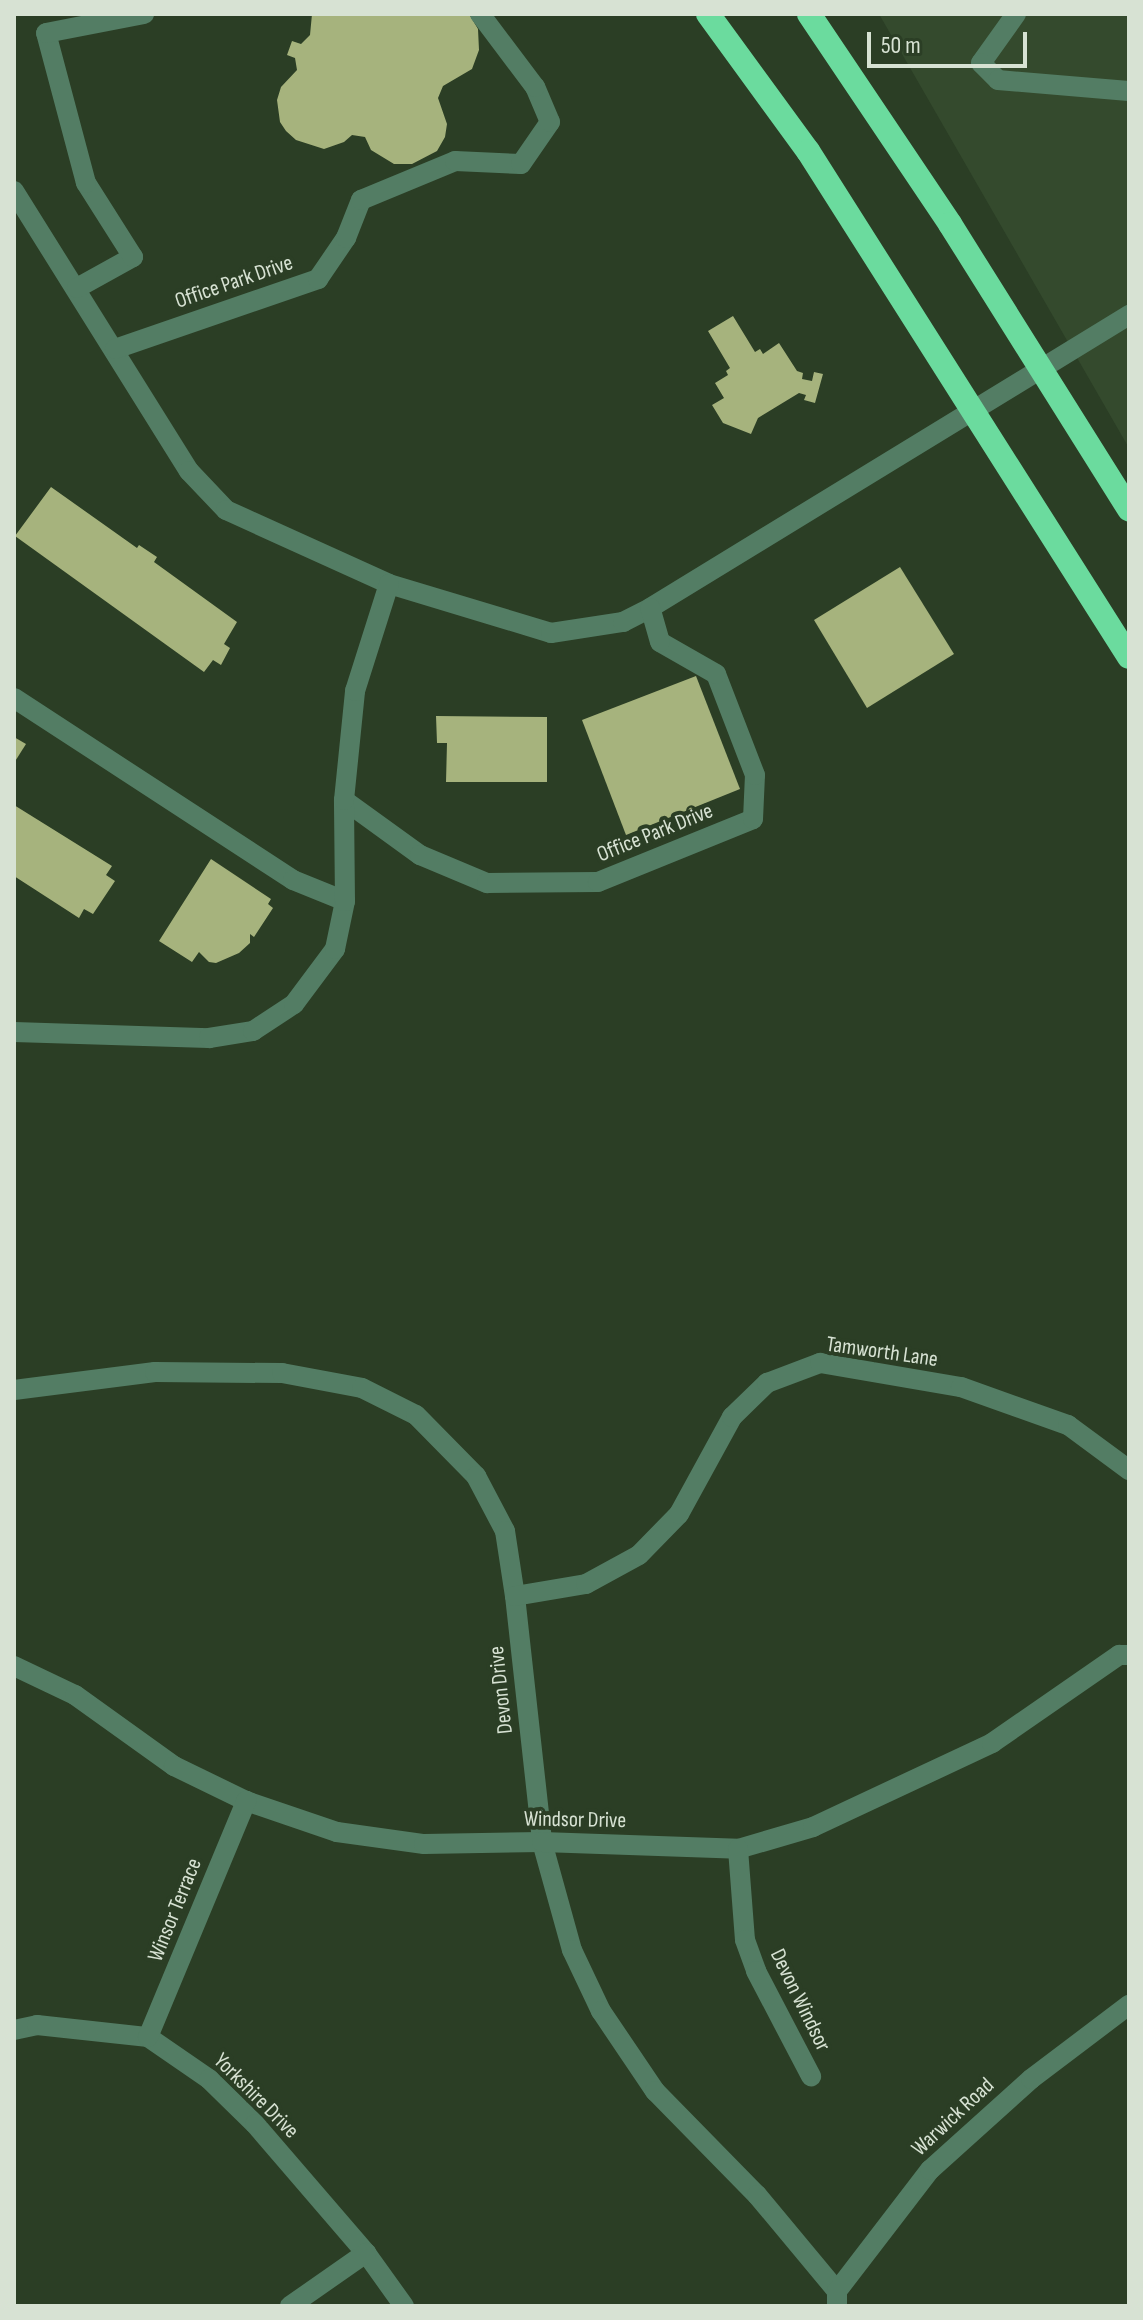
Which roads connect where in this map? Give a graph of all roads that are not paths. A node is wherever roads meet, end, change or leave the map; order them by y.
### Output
1 (144, 14) edge
2 (480, 14) edge
3 (708, 14) edge
4 (809, 14) edge
5 (1016, 14) edge
6 (1129, 91) edge
7 (14, 191) edge
8 (77, 288) junction
9 (1129, 315) edge
10 (115, 349) junction
11 (1040, 368) junction
12 (970, 412) junction
13 (1129, 509) edge
14 (389, 584) junction
15 (650, 608) junction
16 (1129, 657) edge
17 (14, 698) edge
18 (344, 800) junction
19 (345, 901) junction
20 (14, 1032) edge
21 (14, 1390) edge
22 (1129, 1470) edge
23 (515, 1596) junction
24 (1129, 1655) edge
25 (14, 1666) edge
26 (246, 1801) junction
27 (542, 1842) junction
28 (738, 1849) junction
29 (1129, 2005) edge
30 (14, 2030) edge
31 (148, 2037) junction
32 (811, 2076) dead end
33 (366, 2253) junction
34 (837, 2299) edge
35 (290, 2306) edge
36 (404, 2306) edge

1 - 8 street
2 - 10 street, Office Park Drive
3 - 12 highway
4 - 11 highway
5 - 6 street
7 - 8 street
8 - 10 street
9 - 11 street
10 - 14 street
11 - 12 street
11 - 13 highway
12 - 15 street
12 - 16 highway
14 - 15 street
14 - 18 street
15 - 18 street, Office Park Drive
17 - 19 street
18 - 19 street
19 - 20 street
21 - 23 street, Devon Drive
22 - 23 street, Tamworth Lane
23 - 27 street, Devon Drive
24 - 28 street, Windsor Drive
25 - 26 street, Windsor Drive
26 - 27 street, Windsor Drive
26 - 31 street, Winsor Terrace
27 - 28 street, Windsor Drive
27 - 34 street, Devon Drive
28 - 32 street, Devon Windsor
29 - 34 street, Warwick Road
30 - 31 street, Yorkshire Drive
31 - 33 street, Yorkshire Drive
33 - 35 street
33 - 36 street, Yorkshire Drive

